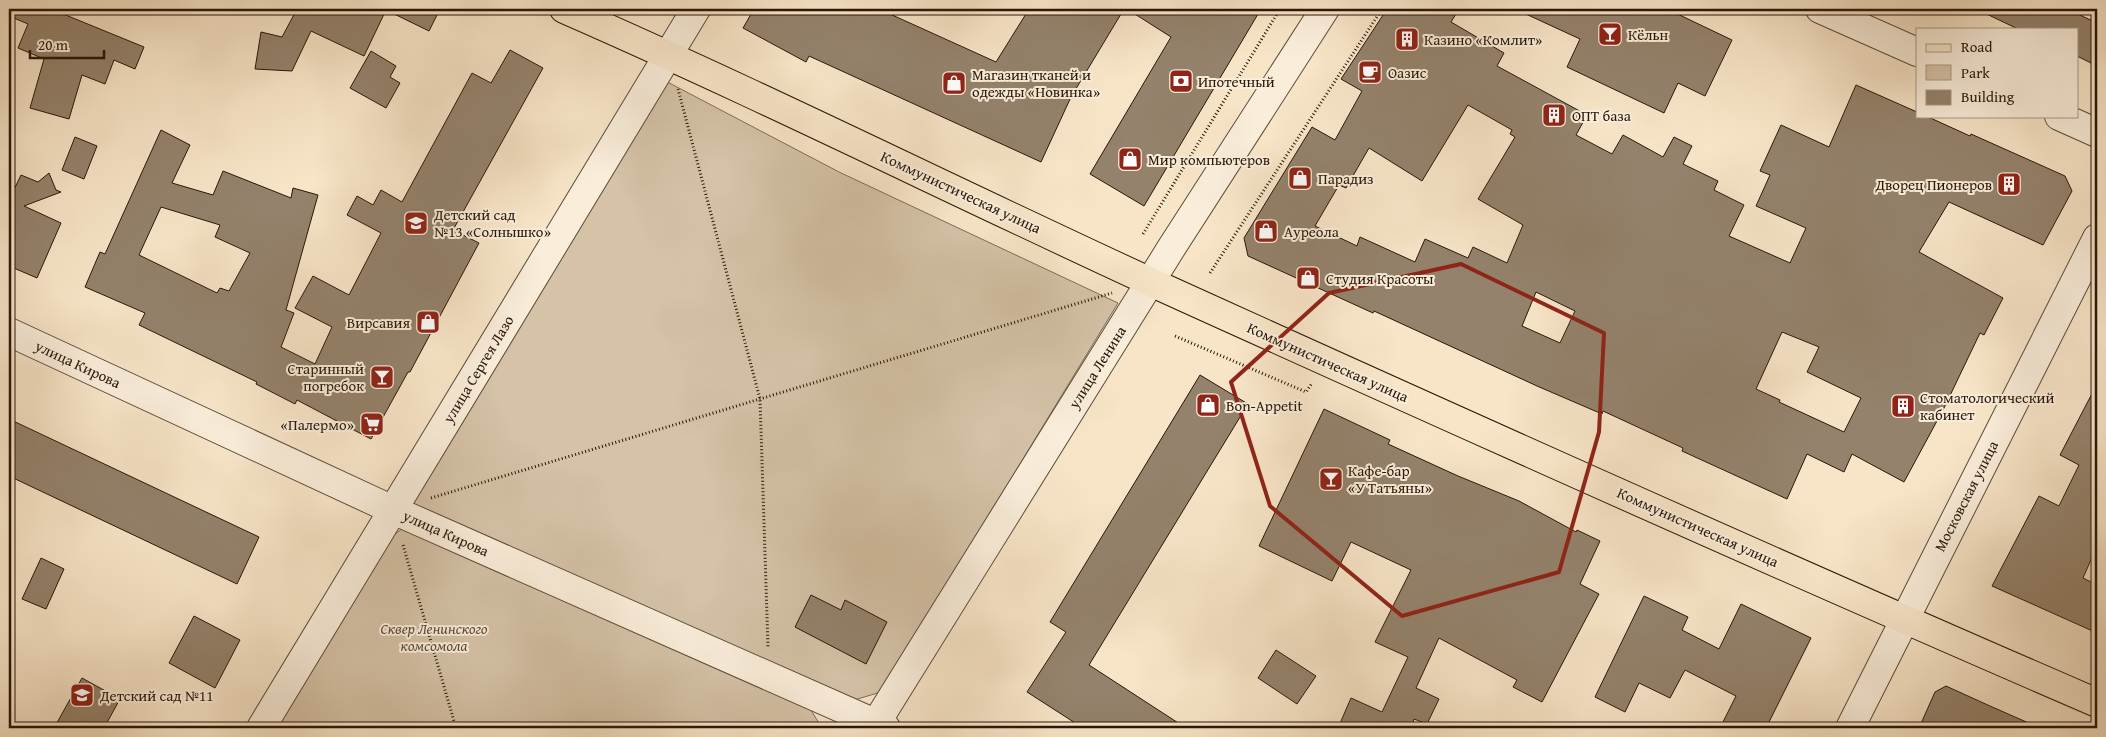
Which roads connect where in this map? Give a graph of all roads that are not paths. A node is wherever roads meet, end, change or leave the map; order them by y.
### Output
1 (564, 9) edge
2 (696, 9) edge
3 (1324, 9) edge
4 (1820, 9) edge
5 (1916, 52) edge
6 (668, 54) junction
7 (2064, 118) edge
8 (2097, 133) edge
9 (2097, 238) edge
10 (1151, 282) junction
11 (9, 332) edge
12 (393, 510) junction
13 (1903, 620) junction
14 (2097, 703) edge
15 (878, 727) edge
16 (260, 728) edge
17 (1850, 728) edge

1 - 6 main road, Коммунистическая улица
2 - 6 street, улица Сергея Лазо
3 - 10 street, улица Ленина
4 - 5 street
6 - 10 main road, Коммунистическая улица
6 - 12 street, улица Сергея Лазо
7 - 8 street
9 - 13 street, Московская улица
10 - 13 main road, Коммунистическая улица
10 - 15 street, улица Ленина
11 - 12 street, улица Кирова
12 - 15 street, улица Кирова
12 - 16 street, улица Сергея Лазо
13 - 14 main road, Коммунистическая улица
13 - 17 street, Московская улица

